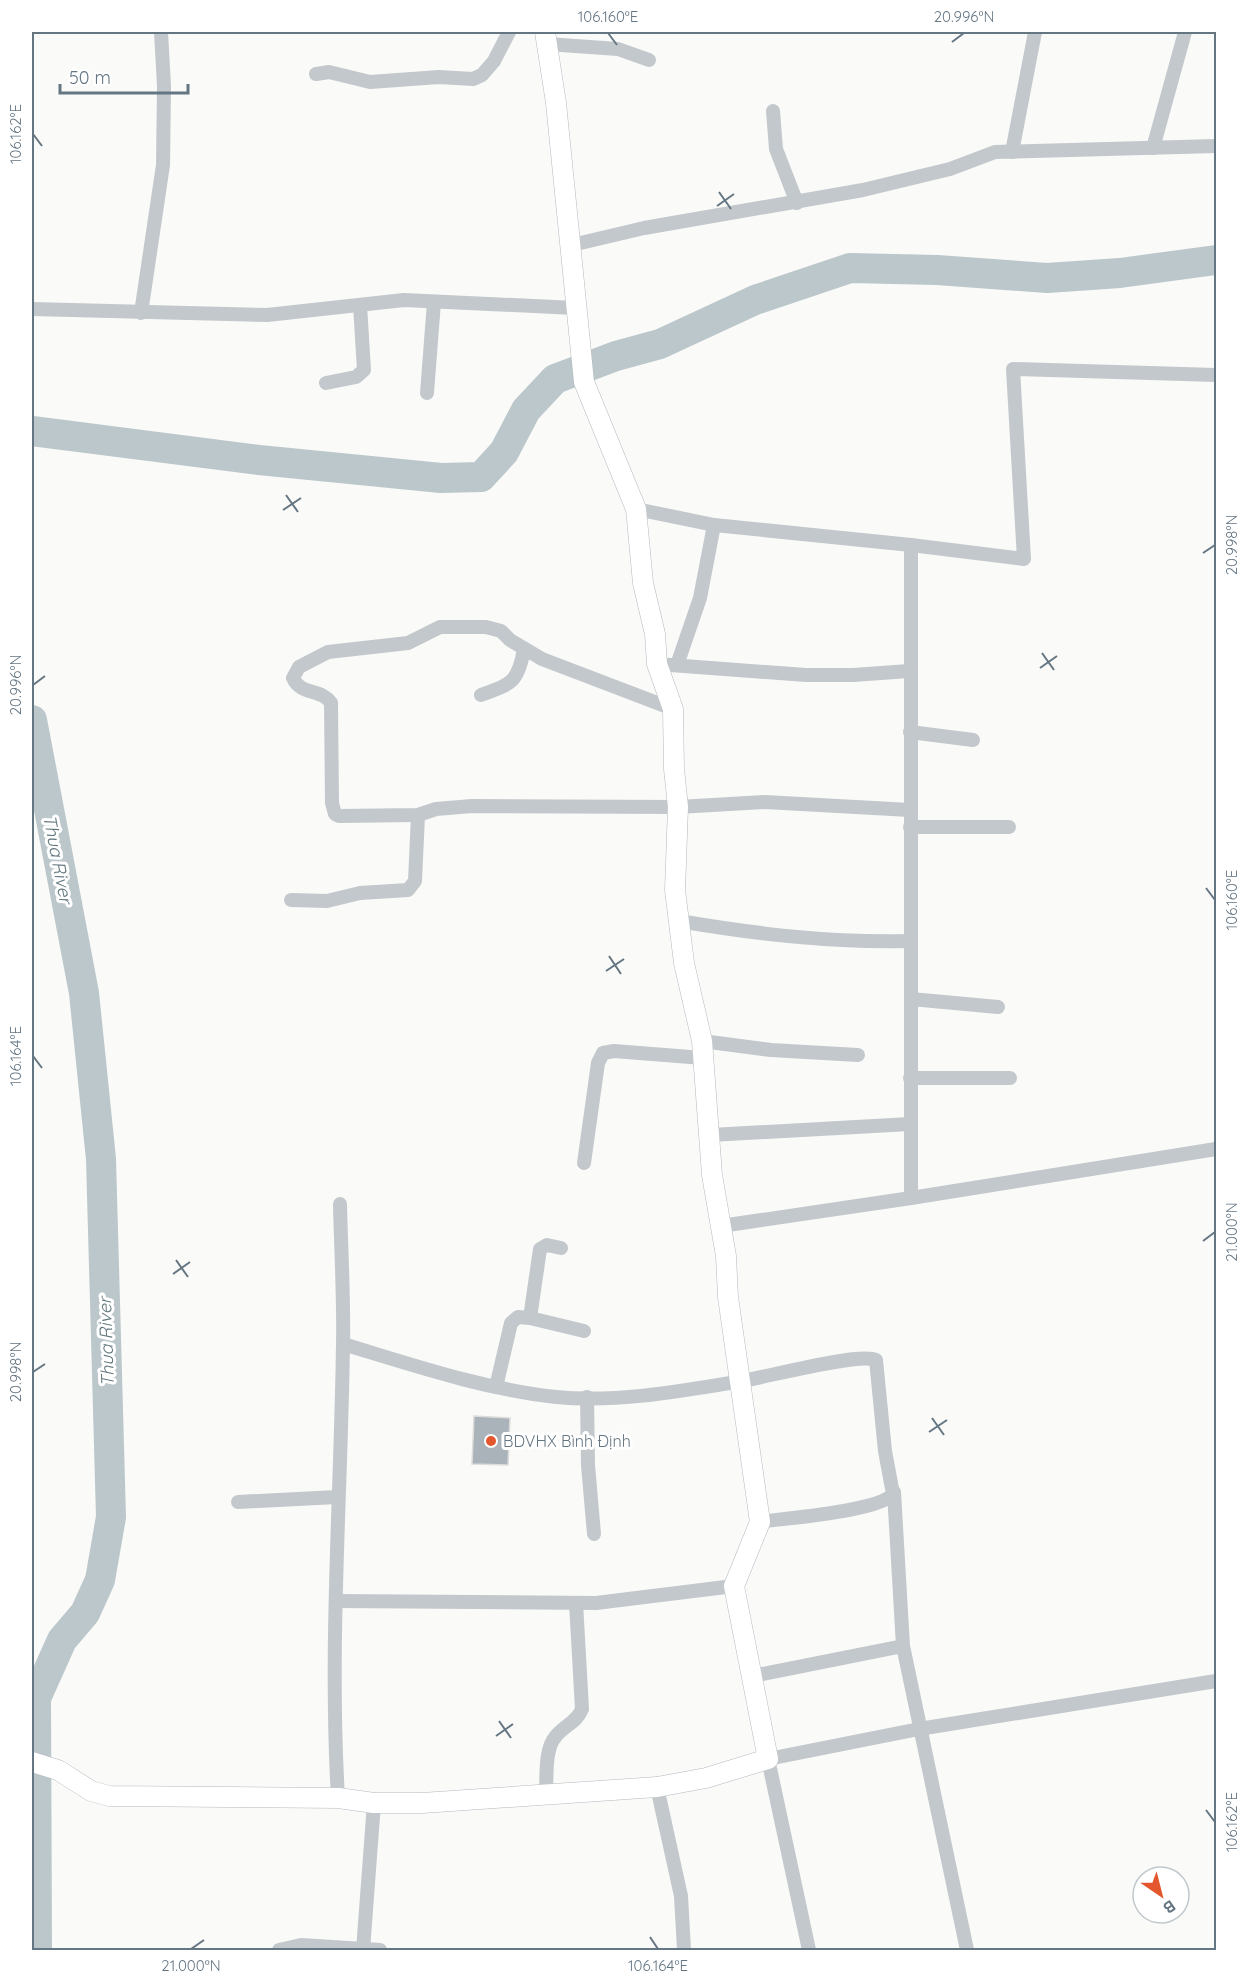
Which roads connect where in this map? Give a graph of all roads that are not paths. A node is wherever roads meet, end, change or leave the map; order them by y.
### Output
1 (161, 32) edge
2 (509, 32) edge
3 (1035, 32) edge
4 (1185, 32) edge
5 (546, 38) edge
6 (649, 60) dead end
7 (316, 74) dead end
8 (773, 111) dead end
9 (1216, 146) edge
10 (1153, 148) junction
11 (1012, 152) junction
12 (797, 203) junction
13 (572, 245) junction
14 (434, 302) junction
15 (360, 305) junction
16 (575, 308) junction
17 (32, 309) edge
18 (141, 313) junction
19 (1216, 375) edge
20 (326, 382) dead end
21 (427, 393) dead end
22 (636, 509) junction
23 (714, 525) junction
24 (911, 545) junction
25 (524, 649) junction
26 (657, 664) junction
27 (677, 665) junction
28 (909, 671) junction
29 (481, 695) dead end
30 (673, 709) junction
31 (910, 732) junction
32 (972, 740) dead end
33 (678, 807) junction
34 (910, 810) junction
35 (418, 815) junction
36 (910, 827) junction
37 (1009, 827) dead end
38 (291, 900) dead end
39 (679, 921) junction
40 (910, 941) junction
41 (910, 999) junction
42 (998, 1007) dead end
43 (703, 1049) junction
44 (858, 1055) dead end
45 (910, 1078) junction
46 (1010, 1078) dead end
47 (910, 1124) junction
48 (711, 1135) junction
49 (1216, 1149) edge
50 (584, 1163) dead end
51 (911, 1198) junction
52 (340, 1204) dead end
53 (721, 1226) junction
54 (561, 1248) dead end
55 (530, 1318) junction
56 (584, 1331) dead end
57 (343, 1344) junction
58 (742, 1381) junction
59 (496, 1387) junction
60 (587, 1397) junction
61 (894, 1492) junction
62 (337, 1497) junction
63 (238, 1502) dead end
64 (760, 1522) junction
65 (594, 1534) dead end
66 (734, 1586) junction
67 (336, 1601) junction
68 (576, 1603) junction
69 (903, 1646) junction
70 (752, 1676) junction
71 (1216, 1681) edge
72 (920, 1729) junction
73 (768, 1759) junction
74 (32, 1762) edge
75 (657, 1787) junction
76 (546, 1796) junction
77 (338, 1798) junction
78 (374, 1803) junction
79 (279, 1950) edge
80 (363, 1950) edge
81 (380, 1950) edge
82 (684, 1950) edge
83 (809, 1950) edge
84 (967, 1950) edge

1 - 18 street
2 - 7 street
3 - 11 street
4 - 10 street
5 - 6 street
5 - 13 street
8 - 12 street
9 - 10 street
10 - 11 street
11 - 12 street
12 - 13 street
13 - 16 street
14 - 15 street
14 - 16 street
14 - 21 street
15 - 18 street
15 - 20 street
16 - 22 street
17 - 18 street
19 - 24 street
22 - 23 street
22 - 26 street
23 - 24 street
23 - 27 street
24 - 28 street
25 - 29 street
25 - 30 street
25 - 35 street
26 - 27 street
26 - 30 street
27 - 28 street
28 - 31 street
30 - 33 street
31 - 32 street
31 - 34 street
33 - 34 street
33 - 35 street
33 - 39 street
34 - 36 street
35 - 38 street
36 - 37 street
36 - 40 street
39 - 40 street
39 - 43 street
40 - 41 street
41 - 42 street
41 - 45 street
43 - 44 street
43 - 48 street
43 - 50 street
45 - 46 street
45 - 47 street
47 - 48 street
47 - 51 street
48 - 53 street
49 - 51 street
51 - 53 street
52 - 57 street
53 - 58 street
54 - 55 street
55 - 56 street
55 - 59 street
57 - 59 street
57 - 62 street
58 - 60 street
58 - 61 street
58 - 64 street
59 - 60 street
60 - 65 street
61 - 64 street
61 - 69 street
62 - 63 street
62 - 67 street
64 - 66 street
66 - 68 street
66 - 70 street
67 - 68 street
67 - 77 street
68 - 76 street
69 - 70 street
69 - 72 street
70 - 73 street
71 - 72 street
72 - 73 street
72 - 84 street
73 - 75 street
73 - 83 street
74 - 77 street
75 - 76 street
75 - 82 street
76 - 78 street
77 - 78 street
78 - 80 street
79 - 80 street
80 - 81 street

